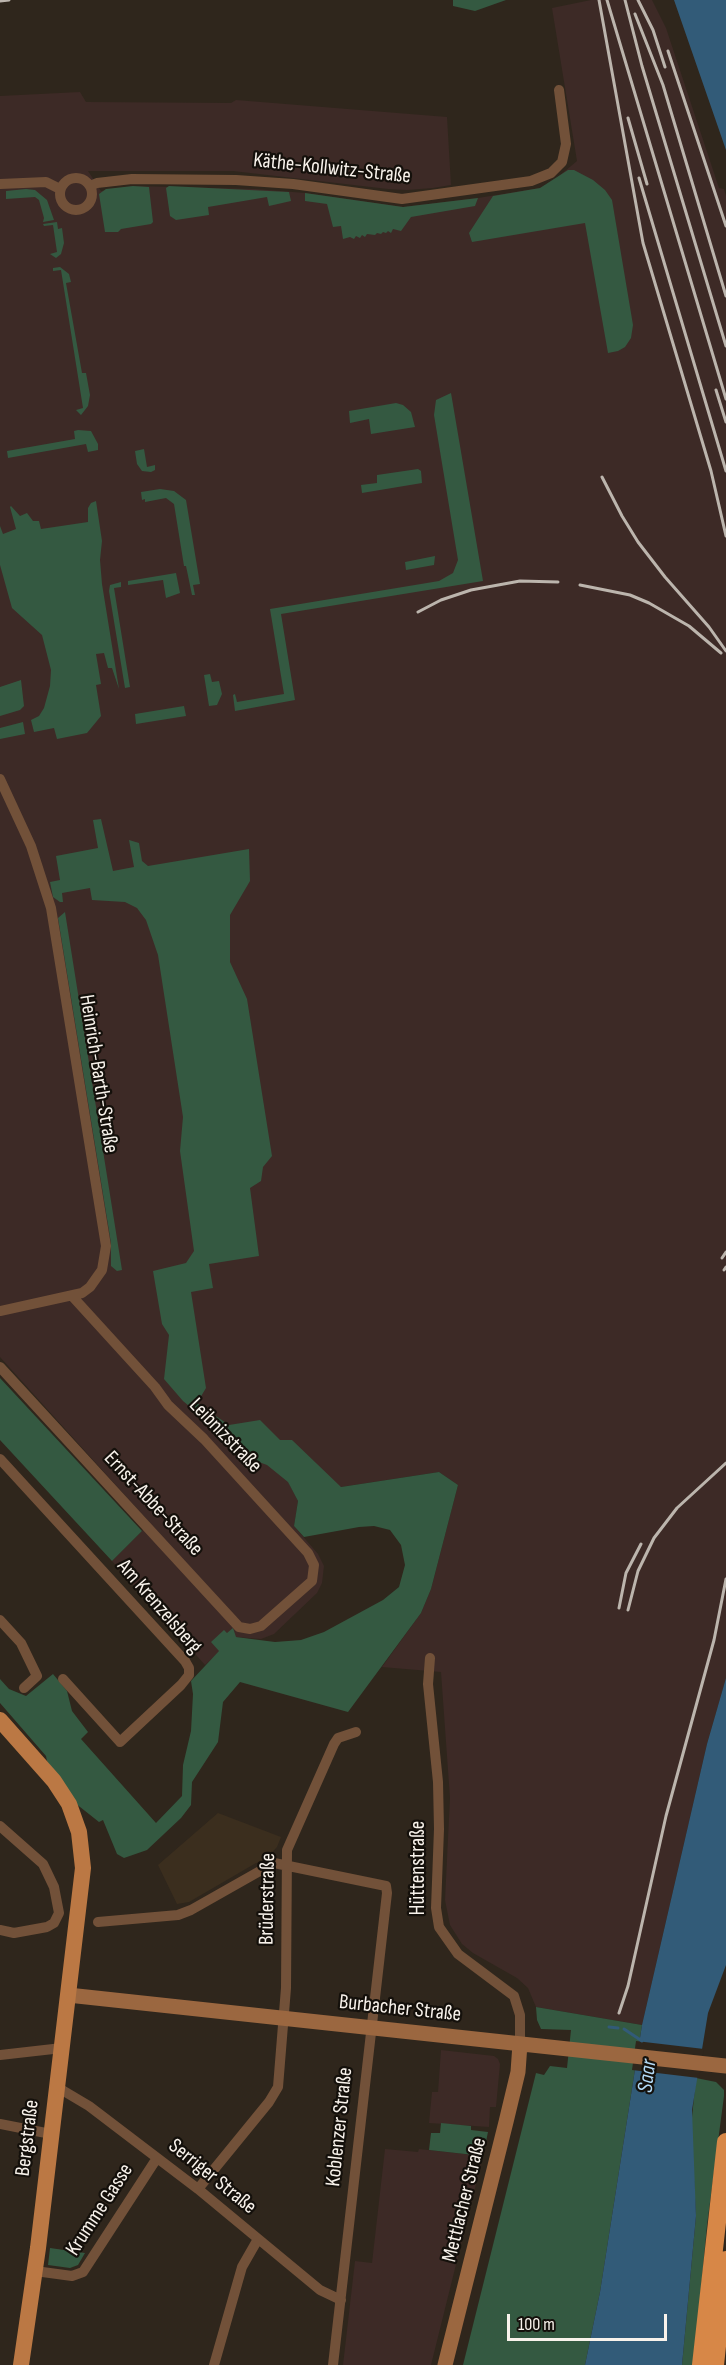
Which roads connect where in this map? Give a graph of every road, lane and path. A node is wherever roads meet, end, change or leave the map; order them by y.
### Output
1 (559, 90) dead end
2 (0, 184) edge
3 (90, 186) junction
4 (60, 189) junction
5 (0, 779) edge
6 (3, 791) edge
7 (72, 1296) junction
8 (0, 1311) edge
9 (0, 1368) edge
10 (0, 1459) edge
11 (286, 1605) joint
12 (0, 1620) edge
13 (430, 1658) dead end
14 (63, 1679) dead end
15 (24, 1688) dead end
16 (0, 1720) edge
17 (357, 1732) dead end
18 (0, 1826) edge
19 (286, 1864) junction
20 (98, 1922) dead end
21 (0, 1930) edge
22 (69, 1995) junction
23 (284, 2018) junction
24 (371, 2028) junction
25 (520, 2044) junction
26 (62, 2048) junction
27 (0, 2055) edge
28 (726, 2066) edge
29 (57, 2087) junction
30 (0, 2124) edge
31 (51, 2134) junction
32 (726, 2142) edge
33 (157, 2158) junction
34 (198, 2189) junction
35 (258, 2239) junction
36 (726, 2260) edge
37 (35, 2271) junction
38 (341, 2300) junction
39 (21, 2365) edge
40 (214, 2365) edge
41 (333, 2365) edge
42 (446, 2365) edge
43 (701, 2365) edge
44 (716, 2365) edge

1 - 3 street, Käthe-Kollwitz-Straße
2 - 4 street
3 - 4 street, Käthe-Kollwitz-Straße
3 - 4 street
5 - 6 street, Heinrich-Barth-Straße
6 - 7 street, Heinrich-Barth-Straße
7 - 8 street, Heinrich-Barth-Straße
7 - 11 street, Leibnizstraße
9 - 11 street, Ernst-Abbe-Straße
10 - 14 street, Am Krenzelsberg
12 - 15 street
13 - 25 street, Hüttenstraße
16 - 22 main road, Bergstraße
17 - 19 street, Brüderstraße
18 - 21 street
19 - 20 street
19 - 23 street, Brüderstraße
19 - 24 street, Koblenzer Straße
22 - 23 main road, Burbacher Straße
22 - 26 main road, Bergstraße
23 - 24 main road, Burbacher Straße
23 - 34 street, Brüderstraße
24 - 25 main road, Burbacher Straße
24 - 38 street, Koblenzer Straße
25 - 28 main road, Burbacher Straße
25 - 42 main road, Mettlacher Straße
26 - 27 street
26 - 29 main road, Bergstraße
29 - 31 main road, Bergstraße
29 - 33 street, Serriger Straße
30 - 31 street
31 - 37 main road, Bergstraße
32 - 43 highway
33 - 34 street, Serriger Straße
33 - 37 street, Krumme Gasse
34 - 35 street, Serriger Straße
35 - 38 street, Serriger Straße
35 - 40 street
36 - 44 highway
37 - 39 main road, Bergstraße
38 - 41 street, Koblenzer Straße

